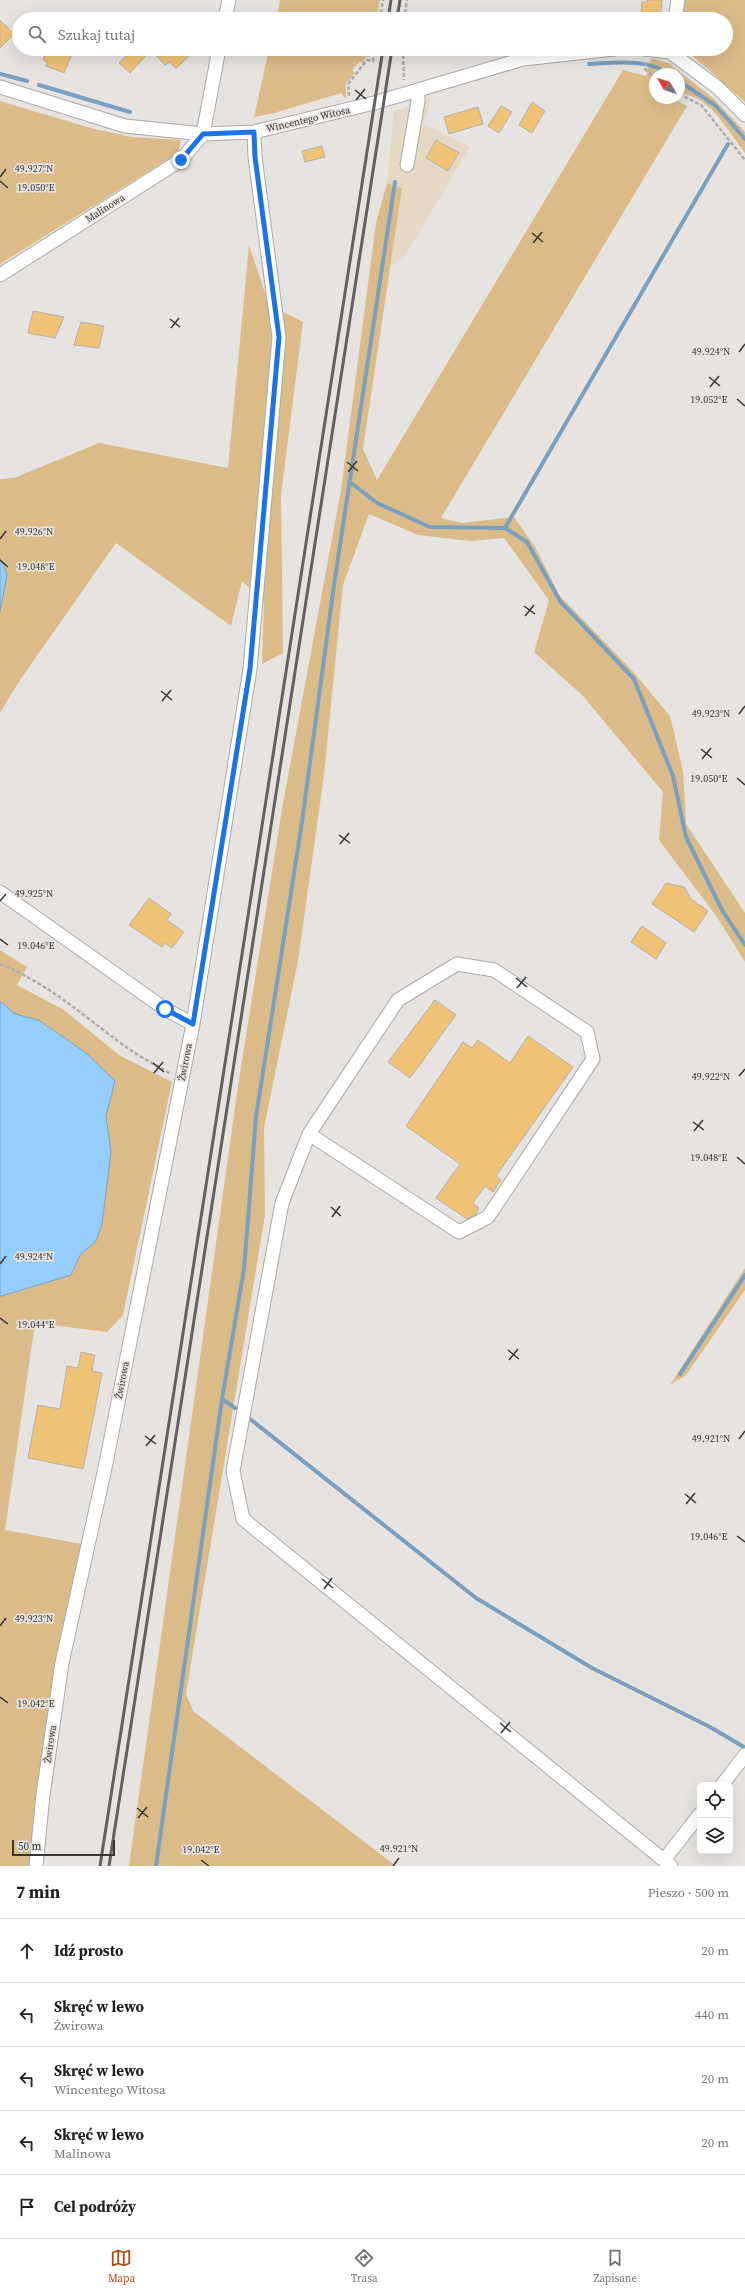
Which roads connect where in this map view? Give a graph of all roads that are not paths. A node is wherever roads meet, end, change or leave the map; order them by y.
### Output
1 (229, 0) edge
2 (678, 0) edge
3 (226, 12) edge
4 (676, 12) edge
5 (218, 56) edge
6 (550, 56) edge
7 (677, 56) edge
8 (0, 87) edge
9 (418, 91) junction
10 (745, 115) edge
11 (254, 132) junction
12 (203, 134) junction
13 (407, 165) dead end
14 (0, 275) edge
15 (0, 892) edge
16 (193, 1024) junction
17 (309, 1134) junction
18 (745, 1755) edge
19 (724, 1782) edge
20 (697, 1818) edge
21 (668, 1863) edge
22 (36, 1866) edge

1 - 3 street
2 - 4 street
5 - 12 street
6 - 9 street, Wincentego Witosa
7 - 10 street
8 - 12 street, Wincentego Witosa
9 - 11 street, Wincentego Witosa
9 - 13 street
11 - 12 street, Wincentego Witosa
11 - 16 street, Żwirowa
12 - 14 street, Malinowa
15 - 16 street
16 - 22 street, Żwirowa
17 - 17 street
17 - 21 street
18 - 19 street
20 - 21 street

